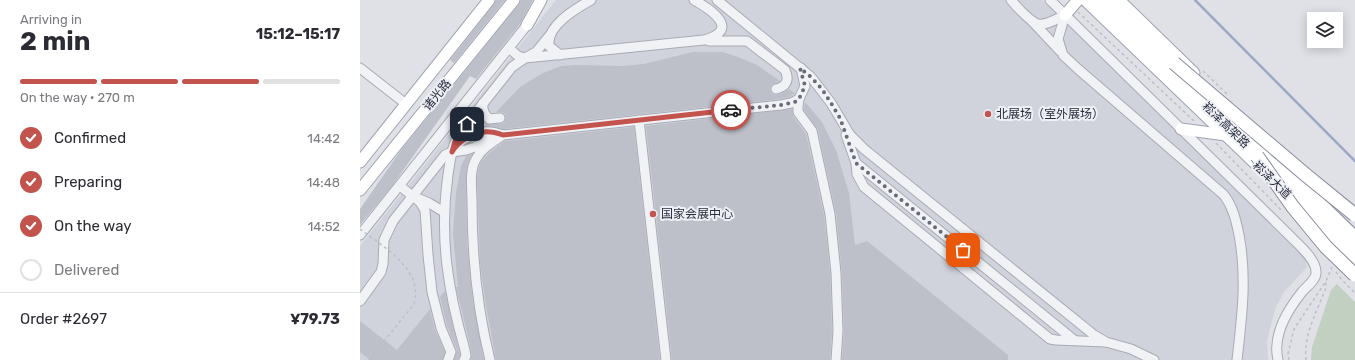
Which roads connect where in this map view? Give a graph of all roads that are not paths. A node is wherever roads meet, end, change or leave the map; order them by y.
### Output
1 (489, 0) edge
2 (514, 0) edge
3 (541, 0) edge
4 (547, 0) edge
5 (591, 0) edge
6 (694, 0) edge
7 (716, 0) edge
8 (1011, 0) edge
9 (1050, 0) edge
10 (1085, 0) edge
11 (1096, 0) edge
12 (1109, 0) edge
13 (1119, 0) edge
14 (1072, 7) edge
15 (1029, 18) junction
16 (527, 25) junction
17 (550, 34) junction
18 (704, 40) junction
19 (509, 48) junction
20 (560, 55) junction
21 (1063, 55) junction
22 (525, 58) junction
23 (1174, 63) junction
24 (360, 68) edge
25 (800, 68) junction
26 (785, 70) junction
27 (803, 79) junction
28 (776, 89) dead end
29 (799, 99) junction
30 (483, 103) junction
31 (406, 104) junction
32 (770, 106) junction
33 (802, 117) junction
34 (500, 118) dead end
35 (840, 118) junction
36 (639, 120) junction
37 (1182, 129) junction
38 (503, 135) junction
39 (1226, 136) junction
40 (452, 152) junction
41 (1258, 156) junction
42 (360, 162) edge
43 (856, 163) junction
44 (400, 186) junction
45 (360, 190) edge
46 (412, 196) junction
47 (444, 212) junction
48 (1355, 215) edge
49 (1355, 229) edge
50 (360, 235) edge
51 (1355, 238) edge
52 (1353, 257) edge
53 (1355, 275) edge
54 (360, 301) edge
55 (1074, 340) junction
56 (1106, 342) junction
57 (1146, 358) edge
58 (448, 360) edge
59 (464, 360) edge
60 (490, 360) edge
61 (666, 360) edge
62 (836, 360) edge
63 (1154, 360) edge
64 (1237, 360) edge
65 (1278, 360) edge

1 - 31 main road, 诸光路
2 - 45 main road, 诸光路
3 - 16 main road
4 - 16 street
5 - 17 street
6 - 18 street
7 - 25 street
8 - 15 street
9 - 14 street
10 - 39 main road, 崧泽大道
11 - 41 highway, 崧泽高架路
12 - 23 highway, 崧泽高架路
13 - 49 main road, 崧泽大道
14 - 15 street
14 - 21 street
14 - 37 street
15 - 21 street
16 - 19 street
17 - 20 street
17 - 22 street
18 - 20 street
18 - 26 street
19 - 22 street
19 - 44 street
20 - 22 street
21 - 64 street
22 - 30 street
23 - 48 highway, bridge
23 - 51 highway, 崧泽高架路, bridge
24 - 31 street
25 - 27 street
25 - 35 street
26 - 27 street
26 - 28 street
27 - 29 street
29 - 32 street
29 - 33 street
30 - 34 street
30 - 40 street
31 - 42 main road, 诸光路
32 - 33 street
32 - 36 street
33 - 62 street
35 - 43 street
35 - 56 street
36 - 38 street
36 - 61 street
37 - 39 main road
37 - 65 street
38 - 40 street
38 - 60 street
39 - 52 main road, 崧泽大道
40 - 46 street
40 - 47 street
41 - 52 highway, 崧泽高架路, bridge
41 - 53 highway, bridge
43 - 55 street
43 - 55 street
44 - 46 street
44 - 50 street
46 - 47 street
46 - 54 street
46 - 58 street
47 - 59 street
55 - 56 street
56 - 57 street
57 - 63 street

